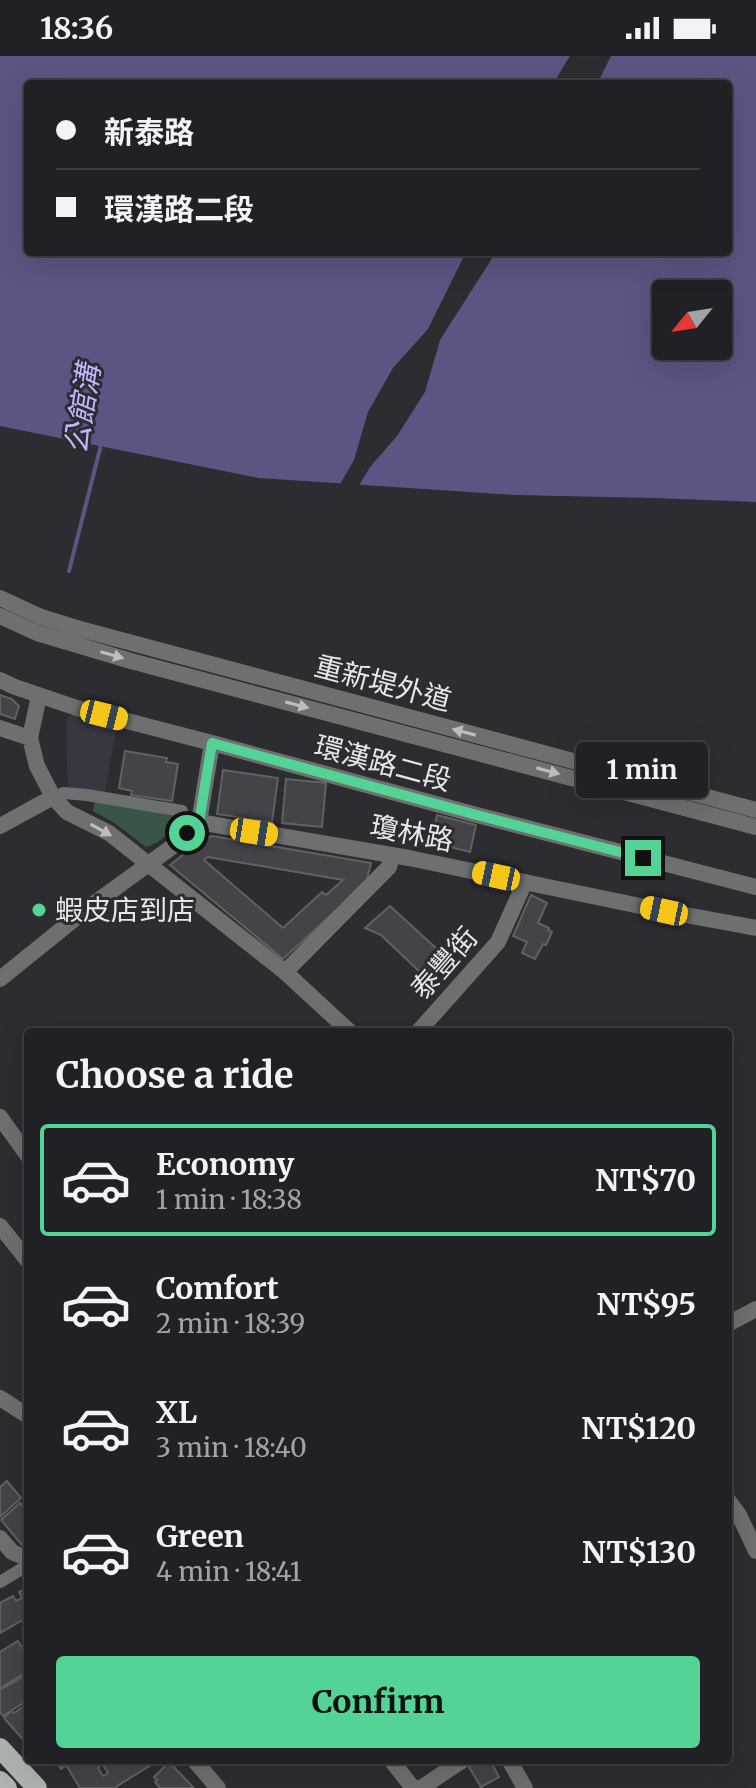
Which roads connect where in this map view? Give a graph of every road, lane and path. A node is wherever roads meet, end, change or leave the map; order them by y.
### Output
1 (0, 598) edge
2 (0, 616) edge
3 (0, 680) edge
4 (39, 696) junction
5 (0, 728) edge
6 (30, 738) junction
7 (212, 743) junction
8 (53, 797) junction
9 (756, 810) edge
10 (182, 811) dead end
11 (199, 822) junction
12 (0, 826) edge
13 (756, 827) edge
14 (392, 855) junction
15 (148, 864) junction
16 (525, 882) junction
17 (756, 887) edge
18 (756, 928) edge
19 (285, 972) junction
20 (0, 979) edge
21 (346, 1028) edge
22 (422, 1028) edge
23 (0, 1117) edge
24 (24, 1150) edge
25 (0, 1226) edge
26 (24, 1256) edge
27 (756, 1309) edge
28 (732, 1322) edge
29 (0, 1398) edge
30 (24, 1413) edge
31 (732, 1505) edge
32 (0, 1538) edge
33 (756, 1551) edge
34 (24, 1560) edge
35 (24, 1565) edge
36 (0, 1582) edge
37 (0, 1748) edge
38 (197, 1764) edge
39 (394, 1764) edge
40 (457, 1764) edge
41 (511, 1764) edge
42 (0, 1781) edge
43 (7, 1788) edge
44 (37, 1788) edge
45 (218, 1788) edge
46 (413, 1788) edge
47 (421, 1788) edge
48 (525, 1788) edge

9 -> 1 street, 重新堤外道
2 -> 13 street, 重新堤外道
3 - 4 street, 環漢路二段
4 - 6 street
4 - 7 street, 環漢路二段
5 - 6 street
6 - 8 street
7 - 11 street
7 - 17 street, 環漢路二段
8 - 10 street
8 - 12 street
8 -> 15 street
11 - 14 street, 瓊林路
11 - 15 street
14 - 16 street, 瓊林路
14 - 19 street
15 - 19 street
15 - 20 street
16 - 18 street, 瓊林路
16 - 22 street, 泰豐街
19 - 21 street
23 - 24 street
25 - 26 street
27 - 28 street
29 - 30 street
31 - 33 street
32 - 34 street
35 - 36 street
37 - 44 main road
38 - 45 street
39 - 46 street
40 - 47 street
41 - 48 street
42 - 43 main road

